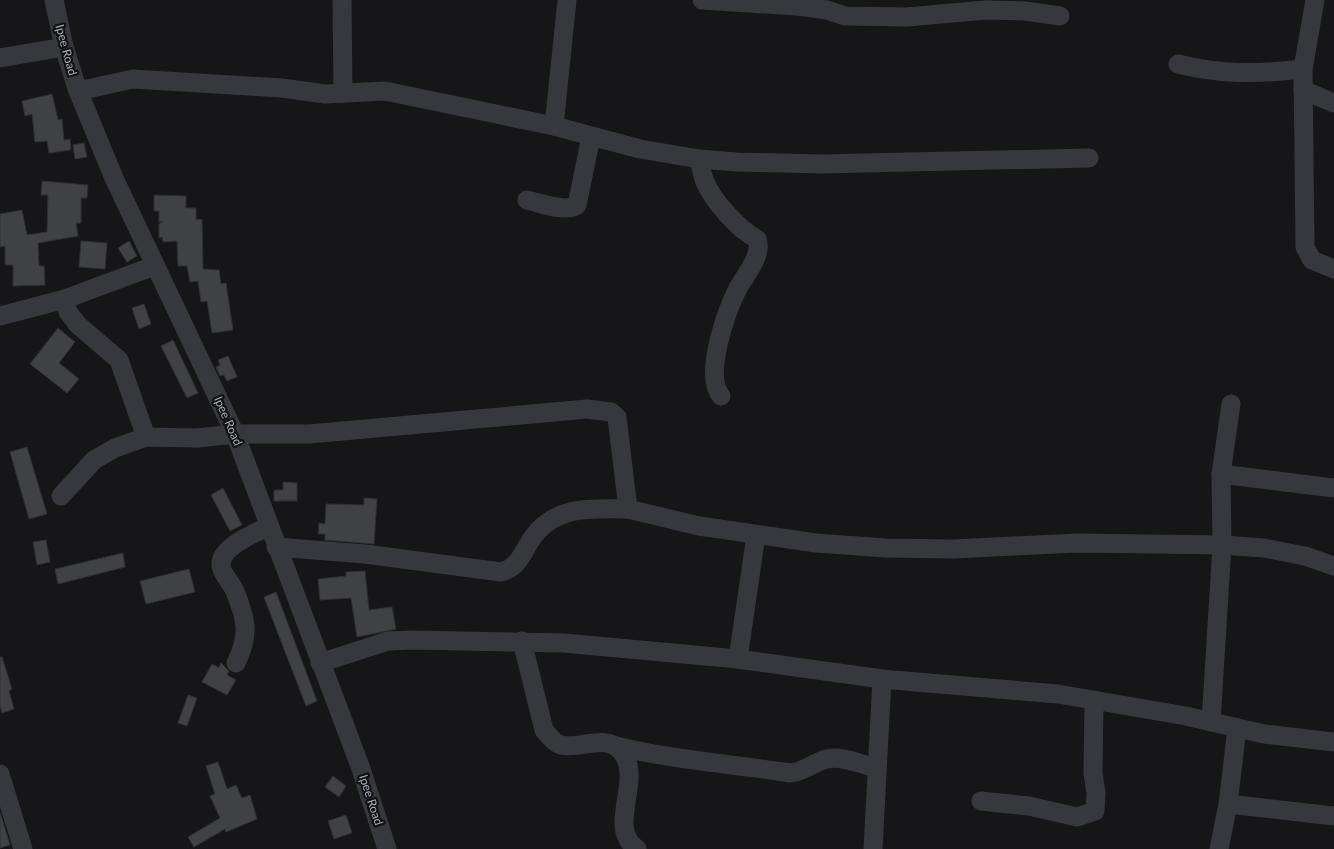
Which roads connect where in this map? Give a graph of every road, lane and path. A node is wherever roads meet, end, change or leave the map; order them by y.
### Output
1 (54, 0) edge
2 (342, 0) edge
3 (567, 0) edge
4 (702, 0) edge
5 (1315, 0) edge
6 (907, 8) edge
7 (1060, 16) dead end
8 (64, 47) junction
9 (0, 58) edge
10 (1178, 64) dead end
11 (1303, 69) junction
12 (1303, 90) junction
13 (78, 91) junction
14 (343, 93) junction
15 (1334, 103) edge
16 (554, 126) junction
17 (591, 137) junction
18 (1088, 158) dead end
19 (700, 159) junction
20 (528, 200) dead end
21 (154, 266) junction
22 (1334, 269) edge
23 (65, 299) junction
24 (0, 316) edge
25 (721, 396) dead end
26 (1231, 404) dead end
27 (234, 434) junction
28 (146, 438) junction
29 (1221, 474) junction
30 (1334, 488) edge
31 (61, 496) dead end
32 (628, 509) junction
33 (269, 526) junction
34 (756, 535) junction
35 (1222, 545) junction
36 (276, 547) junction
37 (1334, 566) edge
38 (522, 641) junction
39 (738, 659) junction
40 (236, 663) dead end
41 (320, 663) junction
42 (882, 679) junction
43 (1094, 700) junction
44 (1211, 722) junction
45 (1237, 728) junction
46 (1334, 742) edge
47 (616, 746) junction
48 (878, 768) junction
49 (0, 774) edge
50 (981, 800) dead end
51 (1228, 804) junction
52 (1334, 816) edge
53 (23, 849) edge
54 (387, 849) edge
55 (637, 849) edge
56 (873, 849) edge
57 (1219, 849) edge

1 - 8 street, Ipee Road
2 - 14 street
3 - 16 street
4 - 6 street
5 - 11 street
6 - 7 street
8 - 9 street
8 - 13 street, Ipee Road
10 - 11 street
11 - 12 street
12 - 15 street
12 - 22 street
13 - 14 street
13 - 21 street, Ipee Road
14 - 16 street
16 - 17 street
17 - 19 street
17 - 20 street
18 - 19 street
19 - 25 street
21 - 23 street
21 - 27 street, Ipee Road
23 - 24 street
23 - 28 street
26 - 29 street
27 - 28 street
27 - 32 street
27 - 33 street, Ipee Road
28 - 31 street
29 - 30 street
29 - 35 street
32 - 34 street
32 - 36 street
33 - 36 street, Ipee Road
33 - 40 street
34 - 35 street
34 - 39 street
35 - 37 street
35 - 44 street
36 - 41 street, Ipee Road
38 - 39 street
38 - 41 street
38 - 47 street
39 - 42 street
41 - 54 street, Ipee Road
42 - 43 street
42 - 48 street
43 - 44 street
43 - 50 street
44 - 45 street
45 - 46 street
45 - 51 street
47 - 48 street
47 - 55 street
48 - 56 street
49 - 53 street
51 - 52 street
51 - 57 street

